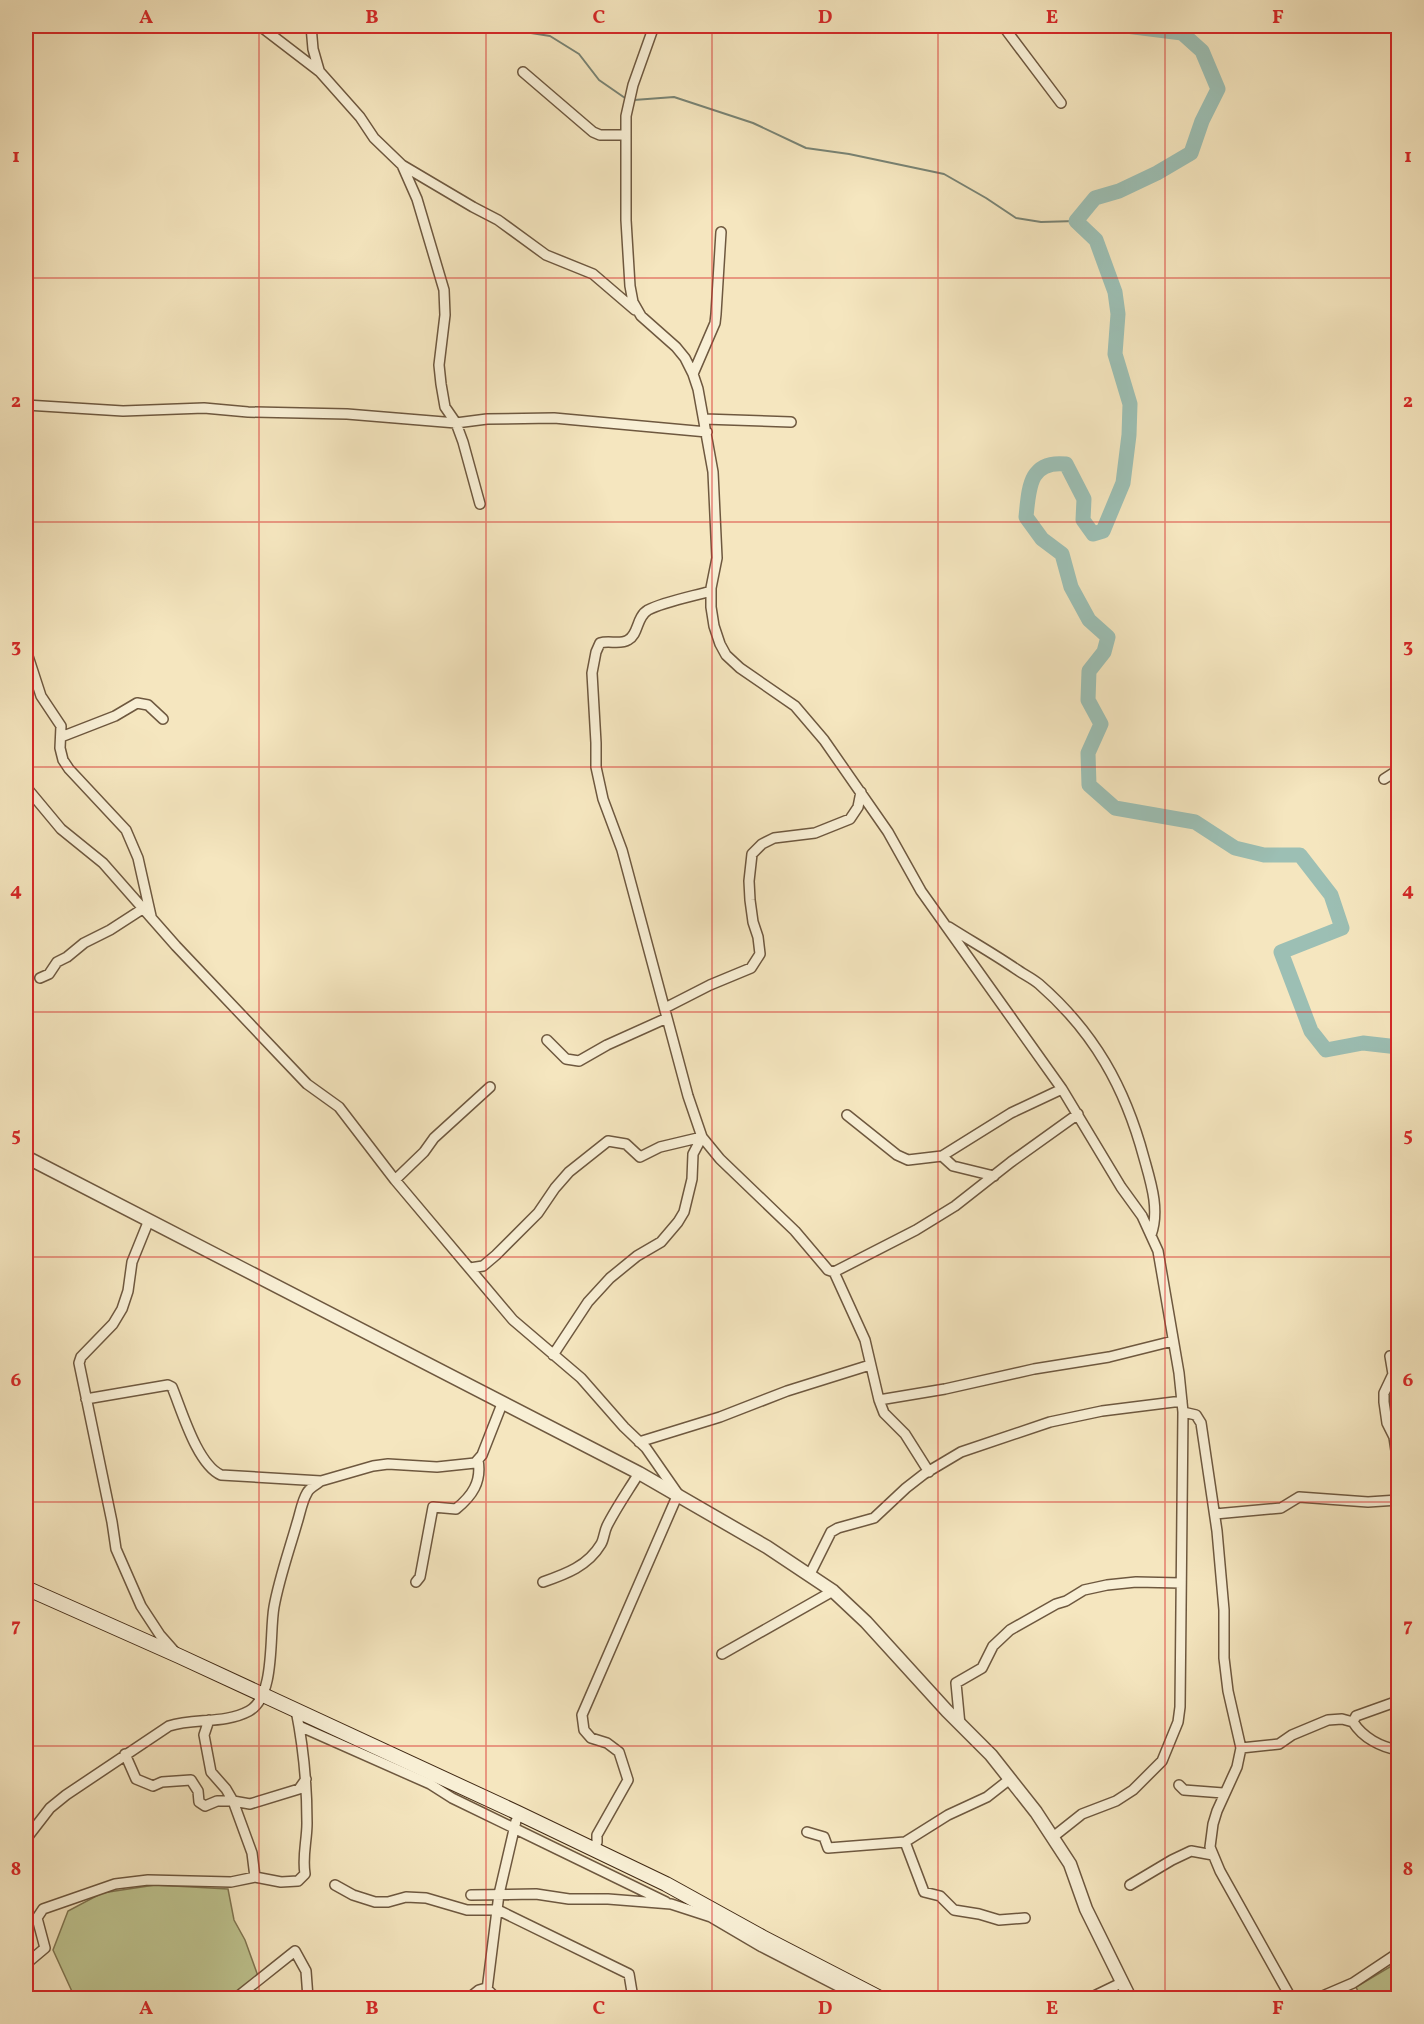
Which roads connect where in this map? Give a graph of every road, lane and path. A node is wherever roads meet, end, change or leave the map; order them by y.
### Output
1 (260, 26) edge
2 (311, 26) edge
3 (654, 26) edge
4 (1003, 26) edge
5 (320, 72) junction
6 (523, 72) dead end
7 (1061, 103) dead end
8 (626, 135) junction
9 (402, 165) junction
10 (720, 232) dead end
11 (642, 315) junction
12 (693, 374) junction
13 (26, 405) edge
14 (704, 419) junction
15 (791, 422) dead end
16 (456, 423) junction
17 (706, 432) junction
18 (480, 504) dead end
19 (711, 591) junction
20 (26, 650) edge
21 (163, 719) dead end
22 (61, 737) junction
23 (1398, 770) edge
24 (1384, 779) dead end
25 (26, 787) edge
26 (861, 792) junction
27 (144, 908) junction
28 (151, 916) junction
29 (945, 924) junction
30 (40, 978) dead end
31 (666, 1013) junction
32 (547, 1040) dead end
33 (490, 1087) dead end
34 (1062, 1089) junction
35 (1078, 1114) junction
36 (847, 1115) dead end
37 (702, 1137) junction
38 (942, 1155) junction
39 (26, 1157) edge
40 (994, 1176) junction
41 (395, 1180) junction
42 (149, 1220) junction
43 (1151, 1234) junction
44 (470, 1268) junction
45 (834, 1272) junction
46 (1173, 1341) junction
47 (553, 1355) junction
48 (1390, 1356) dead end
49 (870, 1365) junction
50 (87, 1399) junction
51 (879, 1400) junction
52 (1182, 1401) junction
53 (502, 1404) junction
54 (1183, 1412) junction
55 (639, 1442) junction
56 (478, 1460) junction
57 (1398, 1464) edge
58 (928, 1472) junction
59 (639, 1473) junction
60 (321, 1481) junction
61 (678, 1494) junction
62 (1398, 1500) edge
63 (1215, 1514) junction
64 (1398, 1539) edge
65 (810, 1574) junction
66 (416, 1582) dead end
67 (543, 1582) dead end
68 (1181, 1583) junction
69 (26, 1588) edge
70 (833, 1591) junction
71 (1398, 1593) edge
72 (722, 1654) dead end
73 (179, 1656) junction
74 (262, 1695) junction
75 (1398, 1701) edge
76 (296, 1710) junction
77 (209, 1720) junction
78 (1353, 1722) junction
79 (960, 1725) junction
80 (299, 1726) junction
81 (1241, 1748) junction
82 (1398, 1750) edge
83 (125, 1754) junction
84 (307, 1777) junction
85 (1010, 1779) junction
86 (1179, 1785) dead end
87 (1223, 1793) junction
88 (233, 1801) junction
89 (516, 1820) junction
90 (807, 1832) dead end
91 (1053, 1838) junction
92 (26, 1839) edge
93 (905, 1842) junction
94 (593, 1849) junction
95 (1212, 1856) junction
96 (255, 1877) junction
97 (335, 1885) dead end
98 (1130, 1885) dead end
99 (499, 1894) junction
100 (471, 1895) dead end
101 (671, 1904) junction
102 (498, 1910) junction
103 (1025, 1918) dead end
104 (1398, 1953) edge
105 (26, 1964) edge
106 (1121, 1983) junction
107 (486, 1988) junction
108 (236, 1998) edge
109 (308, 1998) edge
110 (469, 1998) edge
111 (486, 1998) edge
112 (501, 1998) edge
113 (633, 1998) edge
114 (861, 1998) edge
115 (880, 1998) edge
116 (1090, 1998) edge
117 (1130, 1998) edge
118 (1291, 1998) edge
119 (1318, 1998) edge

1 - 5 street
2 - 5 street
3 - 8 street
4 - 7 street
5 - 9 street
6 - 8 street
8 - 11 street
9 - 11 street
9 - 16 street
10 - 12 street
11 - 12 street
12 - 14 street
13 - 16 street
14 - 15 street
14 - 17 street
16 - 17 street
16 - 18 street
17 - 19 street
19 - 26 street
19 - 31 street
20 - 22 street
21 - 22 street
22 - 28 street
23 - 24 street
25 - 27 street
26 - 29 street
26 - 31 street
27 - 28 street
27 - 30 street
28 - 41 street
29 - 34 street
29 - 43 street
31 - 32 street
31 - 37 street
33 - 41 street
34 - 35 street
34 - 38 street
35 - 40 street
35 - 43 street
36 - 38 street
37 - 44 street
37 - 45 street
37 - 47 street
38 - 40 street
39 - 42 street
40 - 45 street
41 - 44 street
42 - 50 street
42 - 53 street
43 - 46 street
44 - 47 street
45 - 49 street
46 - 51 street
46 - 52 street
47 - 55 street
48 - 57 street
49 - 51 street
49 - 55 street
50 - 60 street
50 - 73 street
51 - 58 street
52 - 54 street
52 - 58 street
53 - 56 street
53 - 59 street
54 - 63 street
54 - 68 street
55 - 61 street
56 - 60 street
56 - 66 street
58 - 65 street
59 - 61 street
59 - 67 street
60 - 74 street
61 - 65 street
61 - 94 street
62 - 63 street
63 - 81 street
64 - 71 street
65 - 70 street
68 - 79 street
68 - 91 street
69 - 73 main road
70 - 72 street
70 - 79 street
73 - 74 main road
74 - 76 main road
74 - 77 street
75 - 78 street
76 - 80 street
76 - 89 main road
77 - 83 street
77 - 88 street
78 - 81 street
78 - 82 street
79 - 85 street
80 - 84 street
80 - 89 street
81 - 87 street
83 - 88 street
83 - 92 street
84 - 88 street
84 - 96 street
85 - 91 street
85 - 93 street
86 - 87 street
87 - 95 street
88 - 96 street
89 - 94 main road
89 - 99 street
89 - 101 street
90 - 93 street
91 - 106 street
93 - 103 street
94 - 115 main road
95 - 98 street
95 - 118 street
96 - 105 street
97 - 102 street
99 - 100 street
99 - 101 street
99 - 102 street
101 - 114 street
102 - 107 street
102 - 113 street
104 - 119 street
106 - 116 street
106 - 117 street
107 - 110 street
107 - 111 street
107 - 112 street
108 - 109 street

